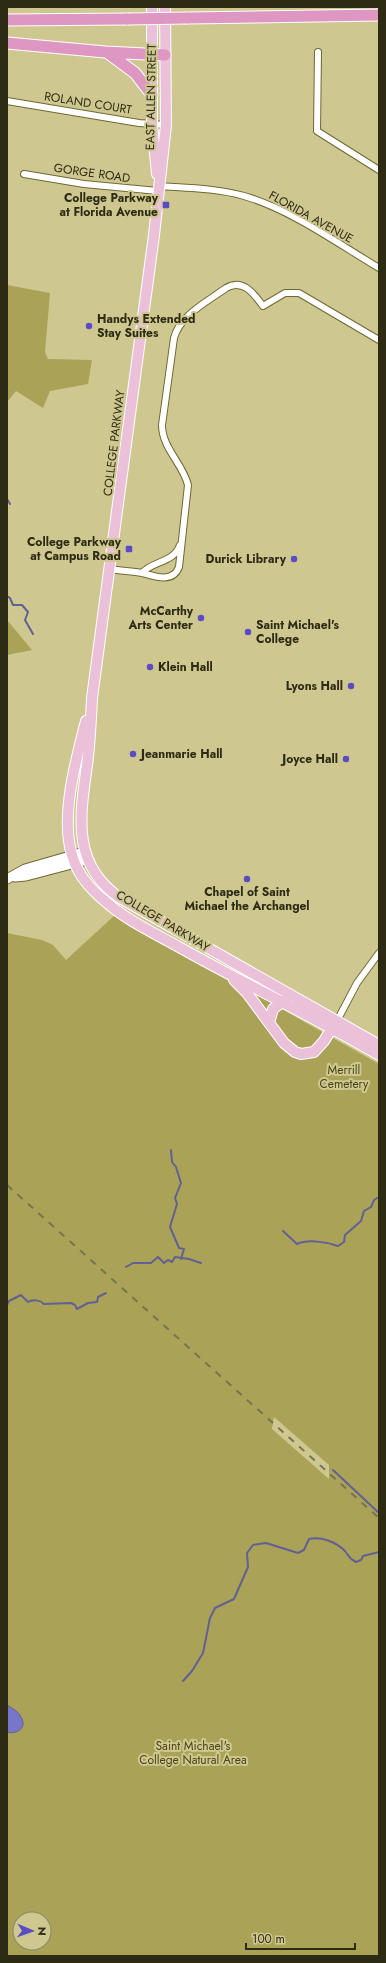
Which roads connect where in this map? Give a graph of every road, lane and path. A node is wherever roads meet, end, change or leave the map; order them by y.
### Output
1 (152, 7) edge
2 (165, 7) edge
3 (377, 15) edge
4 (7, 20) edge
5 (7, 43) edge
6 (105, 52) junction
7 (318, 52) dead end
8 (152, 54) junction
9 (165, 55) junction
10 (152, 95) junction
11 (7, 101) edge
12 (152, 124) junction
13 (166, 125) junction
14 (379, 170) edge
15 (24, 174) dead end
16 (158, 189) junction
17 (379, 268) edge
18 (379, 340) edge
19 (182, 538) junction
20 (110, 569) junction
21 (142, 573) junction
22 (92, 698) junction
23 (86, 856) junction
24 (73, 860) junction
25 (8, 878) edge
26 (379, 953) edge
27 (225, 972) junction
28 (291, 996) junction
29 (281, 1002) junction
30 (269, 1023) junction
31 (335, 1024) junction
32 (379, 1045) edge
33 (379, 1054) edge

1 - 8 main road, EAST ALLEN STREET
2 - 9 main road, EAST ALLEN STREET
3 - 4 highway, bridge
5 - 6 highway
6 - 8 highway
6 - 10 highway
7 - 14 street
8 - 9 highway
8 - 10 main road, EAST ALLEN STREET
9 - 13 main road, EAST ALLEN STREET
10 - 12 main road, EAST ALLEN STREET
11 - 12 street, ROLAND COURT
12 - 13 street, ROLAND COURT
12 - 16 main road, EAST ALLEN STREET
13 - 16 main road, EAST ALLEN STREET
15 - 16 street, GORGE ROAD
16 - 17 street, FLORIDA AVENUE
16 - 20 main road, COLLEGE PARKWAY
18 - 19 street
19 - 21 street
19 - 21 street
20 - 21 street
20 - 22 main road, COLLEGE PARKWAY
22 - 23 main road, COLLEGE PARKWAY
22 - 24 main road, COLLEGE PARKWAY
23 - 24 main road
23 - 28 main road, COLLEGE PARKWAY
24 - 25 main road
24 - 27 main road, COLLEGE PARKWAY
26 - 31 street
27 - 29 main road, COLLEGE PARKWAY
27 - 30 main road
28 - 29 main road
28 - 31 main road, COLLEGE PARKWAY
29 - 30 main road
29 - 31 main road, COLLEGE PARKWAY
30 - 31 main road
31 - 32 main road, COLLEGE PARKWAY
31 - 33 main road, COLLEGE PARKWAY

